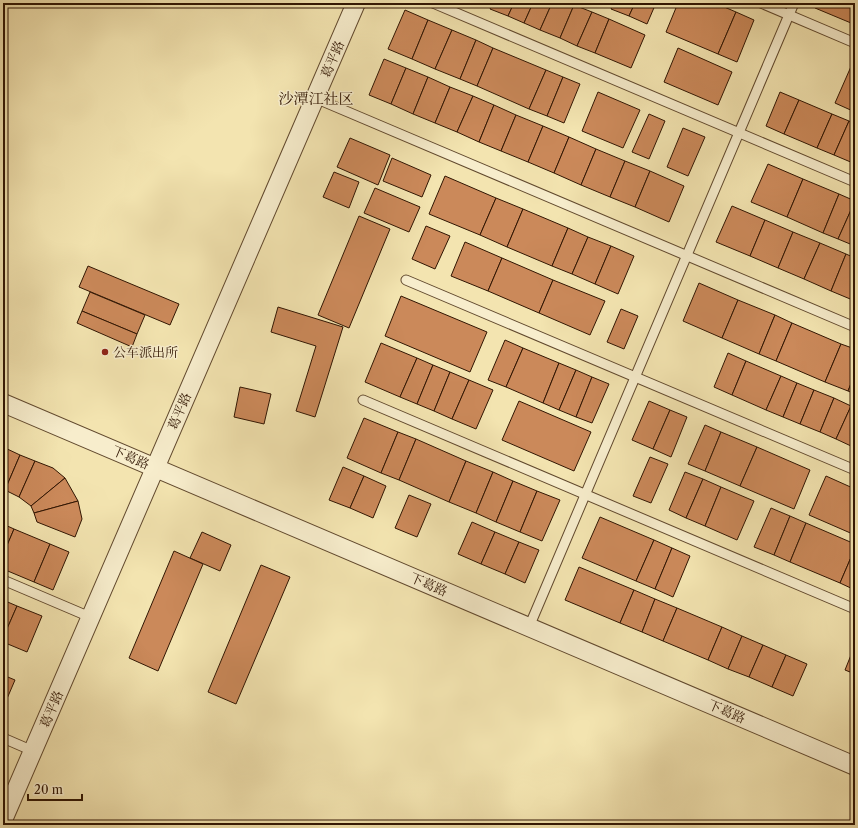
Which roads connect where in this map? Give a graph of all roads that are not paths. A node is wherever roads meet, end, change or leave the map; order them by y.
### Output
1 (356, 3) edge
2 (433, 3) edge
3 (761, 3) edge
4 (794, 3) edge
5 (789, 15) junction
6 (855, 43) edge
7 (315, 98) junction
8 (739, 133) junction
9 (855, 182) edge
10 (687, 256) junction
11 (406, 280) dead end
12 (855, 327) edge
13 (636, 377) junction
14 (363, 400) dead end
15 (3, 402) edge
16 (155, 467) junction
17 (855, 470) edge
18 (586, 495) junction
19 (3, 580) edge
20 (855, 609) edge
21 (90, 617) junction
22 (530, 627) junction
23 (3, 738) edge
24 (33, 751) junction
25 (855, 766) edge
26 (3, 820) edge

1 - 7 street, 葛平路
2 - 8 lane
3 - 5 lane
4 - 5 lane
5 - 6 lane
5 - 8 lane
7 - 10 lane
7 - 16 street, 葛平路
8 - 9 lane
8 - 10 lane
10 - 12 lane
10 - 13 lane
11 - 13 lane
13 - 17 lane
13 - 18 lane
14 - 18 lane
15 - 16 street, 下葛路
16 - 21 street, 葛平路
16 - 22 street, 下葛路
18 - 20 lane
18 - 22 lane
19 - 21 lane
21 - 24 street, 葛平路
22 - 25 street, 下葛路
23 - 24 lane
24 - 26 street, 葛平路

